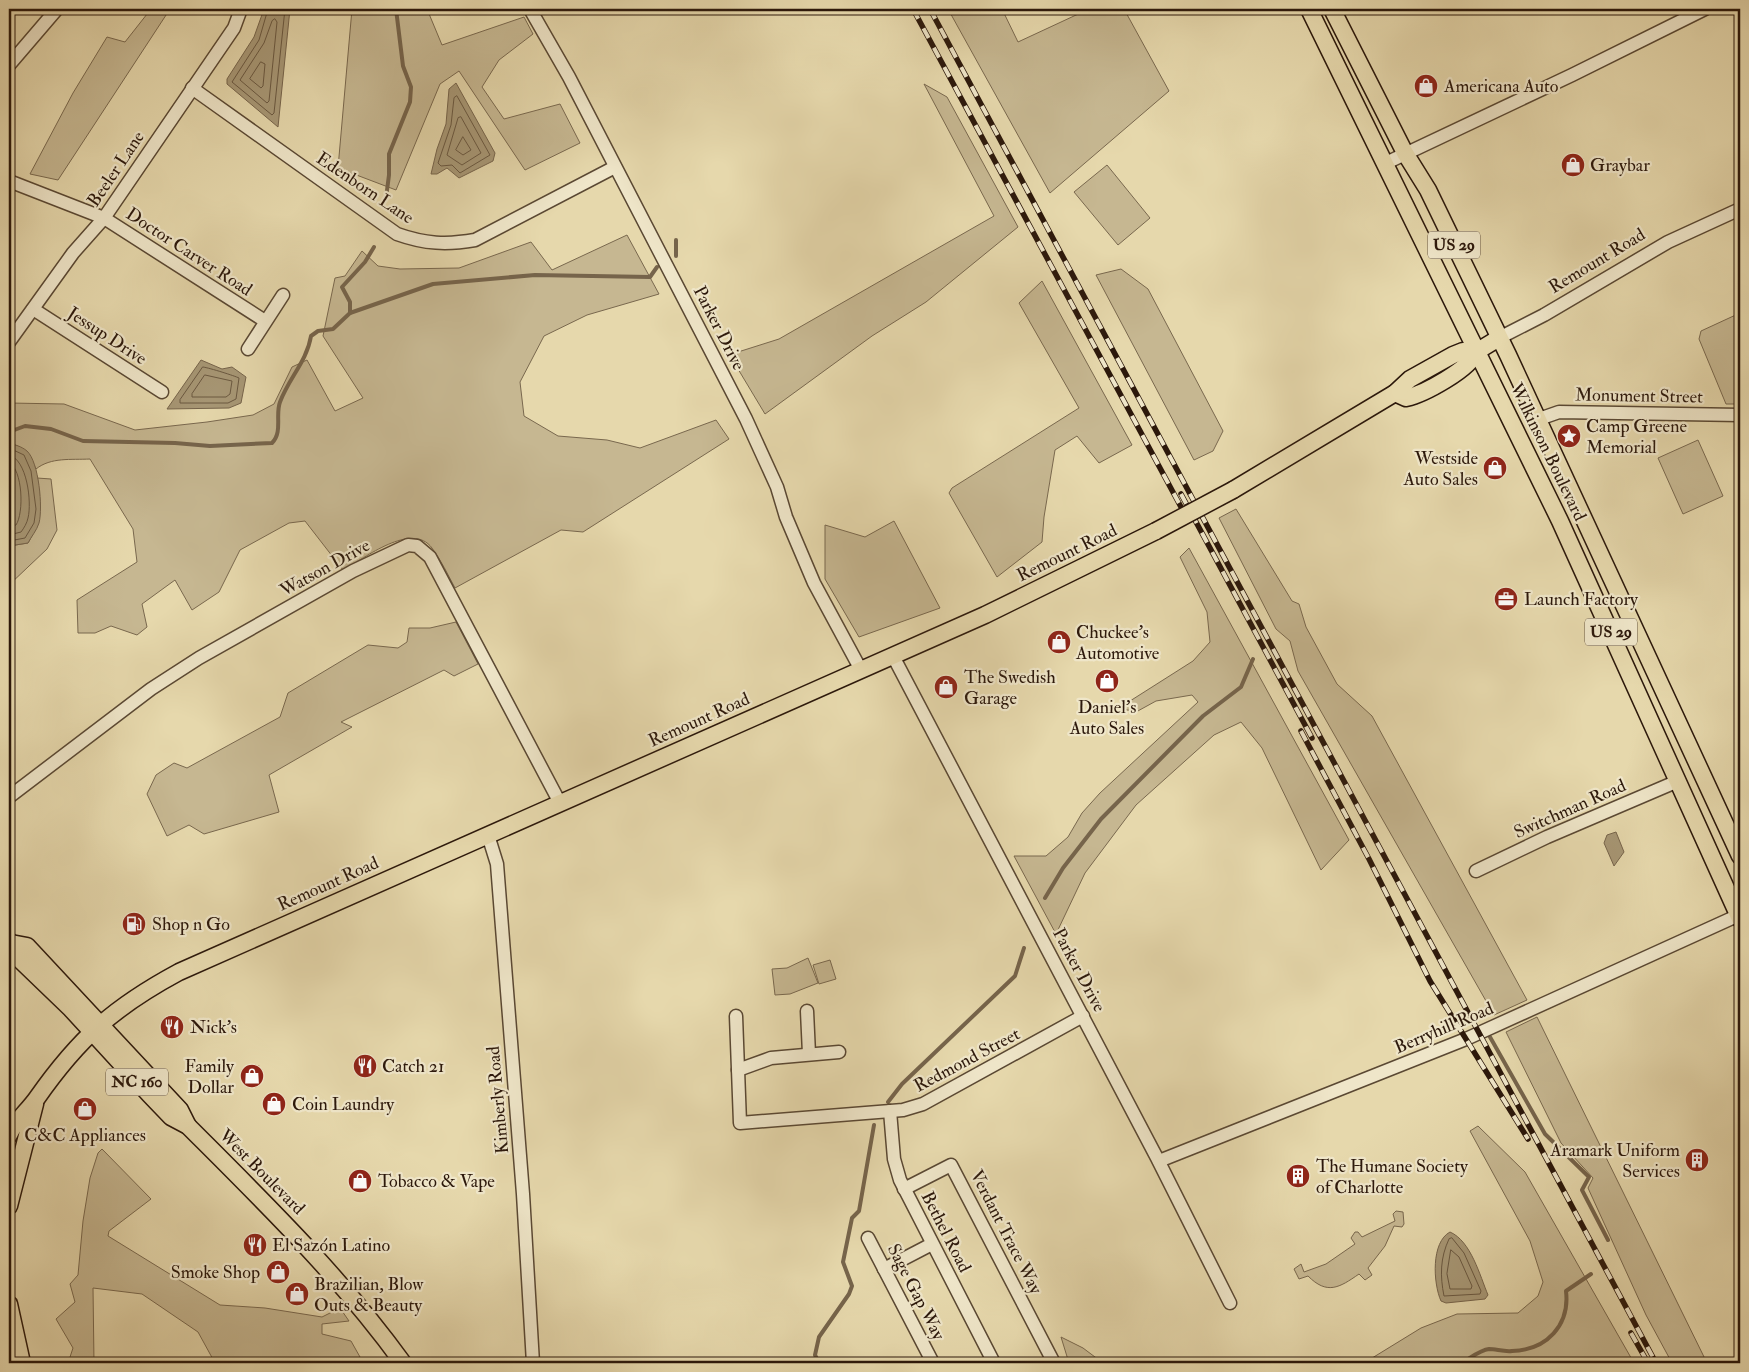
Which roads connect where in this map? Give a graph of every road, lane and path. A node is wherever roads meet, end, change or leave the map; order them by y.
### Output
1 (57, 9) edge
2 (241, 9) edge
3 (530, 9) edge
4 (1309, 9) edge
5 (1332, 9) edge
6 (1705, 9) edge
7 (9, 65) edge
8 (192, 88) junction
9 (1405, 153) junction
10 (1386, 163) junction
11 (615, 167) junction
12 (9, 181) edge
13 (1740, 209) edge
14 (104, 218) junction
15 (283, 295) dead end
16 (33, 309) junction
17 (265, 322) junction
18 (1499, 338) junction
19 (9, 342) edge
20 (248, 349) dead end
21 (1476, 352) junction
22 (162, 392) dead end
23 (1740, 415) edge
24 (1539, 419) junction
25 (893, 656) junction
26 (861, 670) junction
27 (1678, 781) junction
28 (9, 797) edge
29 (560, 803) junction
30 (488, 835) junction
31 (1740, 856) edge
32 (1476, 871) dead end
33 (1740, 917) edge
34 (10, 942) edge
35 (807, 1011) dead end
36 (736, 1016) dead end
37 (1083, 1016) junction
38 (96, 1027) junction
39 (839, 1052) dead end
40 (809, 1054) junction
41 (738, 1070) junction
42 (36, 1099) junction
43 (890, 1111) junction
44 (9, 1135) edge
45 (1159, 1161) junction
46 (904, 1189) junction
47 (9, 1206) edge
48 (868, 1238) dead end
49 (932, 1244) junction
50 (884, 1269) junction
51 (1230, 1303) dead end
52 (9, 1304) edge
53 (929, 1362) edge
54 (22, 1363) edge
55 (403, 1363) edge
56 (533, 1363) edge
57 (994, 1363) edge
58 (1054, 1363) edge

1 - 7 street
2 - 8 street, Beeler Lane
3 - 11 street, Parker Drive
4 - 10 main road, Wilkinson Boulevard / US 29
5 - 9 main road, Wilkinson Boulevard / US 29
6 - 9 street
8 - 11 street, Edenborn Lane
8 - 14 street, Beeler Lane
9 - 10 street
9 - 18 main road, Wilkinson Boulevard / US 29
10 - 21 main road, Wilkinson Boulevard / US 29
11 - 26 street, Parker Drive
12 - 14 street, Doctor Carver Road
13 - 18 street, Remount Road
14 - 16 street, Beeler Lane
14 - 17 street, Doctor Carver Road
15 - 17 street
16 - 19 street, Beeler Lane
16 - 22 street, Jessup Drive
17 - 20 street
18 - 21 main road, Remount Road
18 - 24 main road, Wilkinson Boulevard / US 29
21 - 25 main road, Remount Road, bridge
21 - 27 main road, Wilkinson Boulevard / US 29
23 - 24 street, Monument Street
24 - 31 main road, Wilkinson Boulevard / US 29
25 - 26 main road, Remount Road
25 - 37 street, Parker Drive
26 - 29 main road, Remount Road
27 - 32 street, Switchman Road
27 - 33 main road, Wilkinson Boulevard / US 29
28 - 29 street, Watson Drive
29 - 30 main road, Remount Road
30 - 38 main road, Remount Road
30 - 56 street, Kimberly Road
33 - 45 street, Berryhill Road
34 - 38 main road, West Boulevard / NC 160
35 - 40 street
36 - 41 street
37 - 43 street, Redmond Street
37 - 45 street, Parker Drive
38 - 42 main road, Remount Road
38 - 55 main road, West Boulevard / NC 160
39 - 40 street
40 - 41 street
41 - 43 street, Redmond Street
42 - 44 main road, Remount Road
42 - 47 main road, Remount Road
43 - 46 street, Bethel Road
45 - 51 street, Parker Drive
46 - 49 street, Bethel Road
46 - 58 street, Verdant Trace Way
48 - 50 street, Sage Gap Way
49 - 50 street
49 - 57 street, Bethel Road
50 - 53 street, Sage Gap Way
52 - 54 main road

